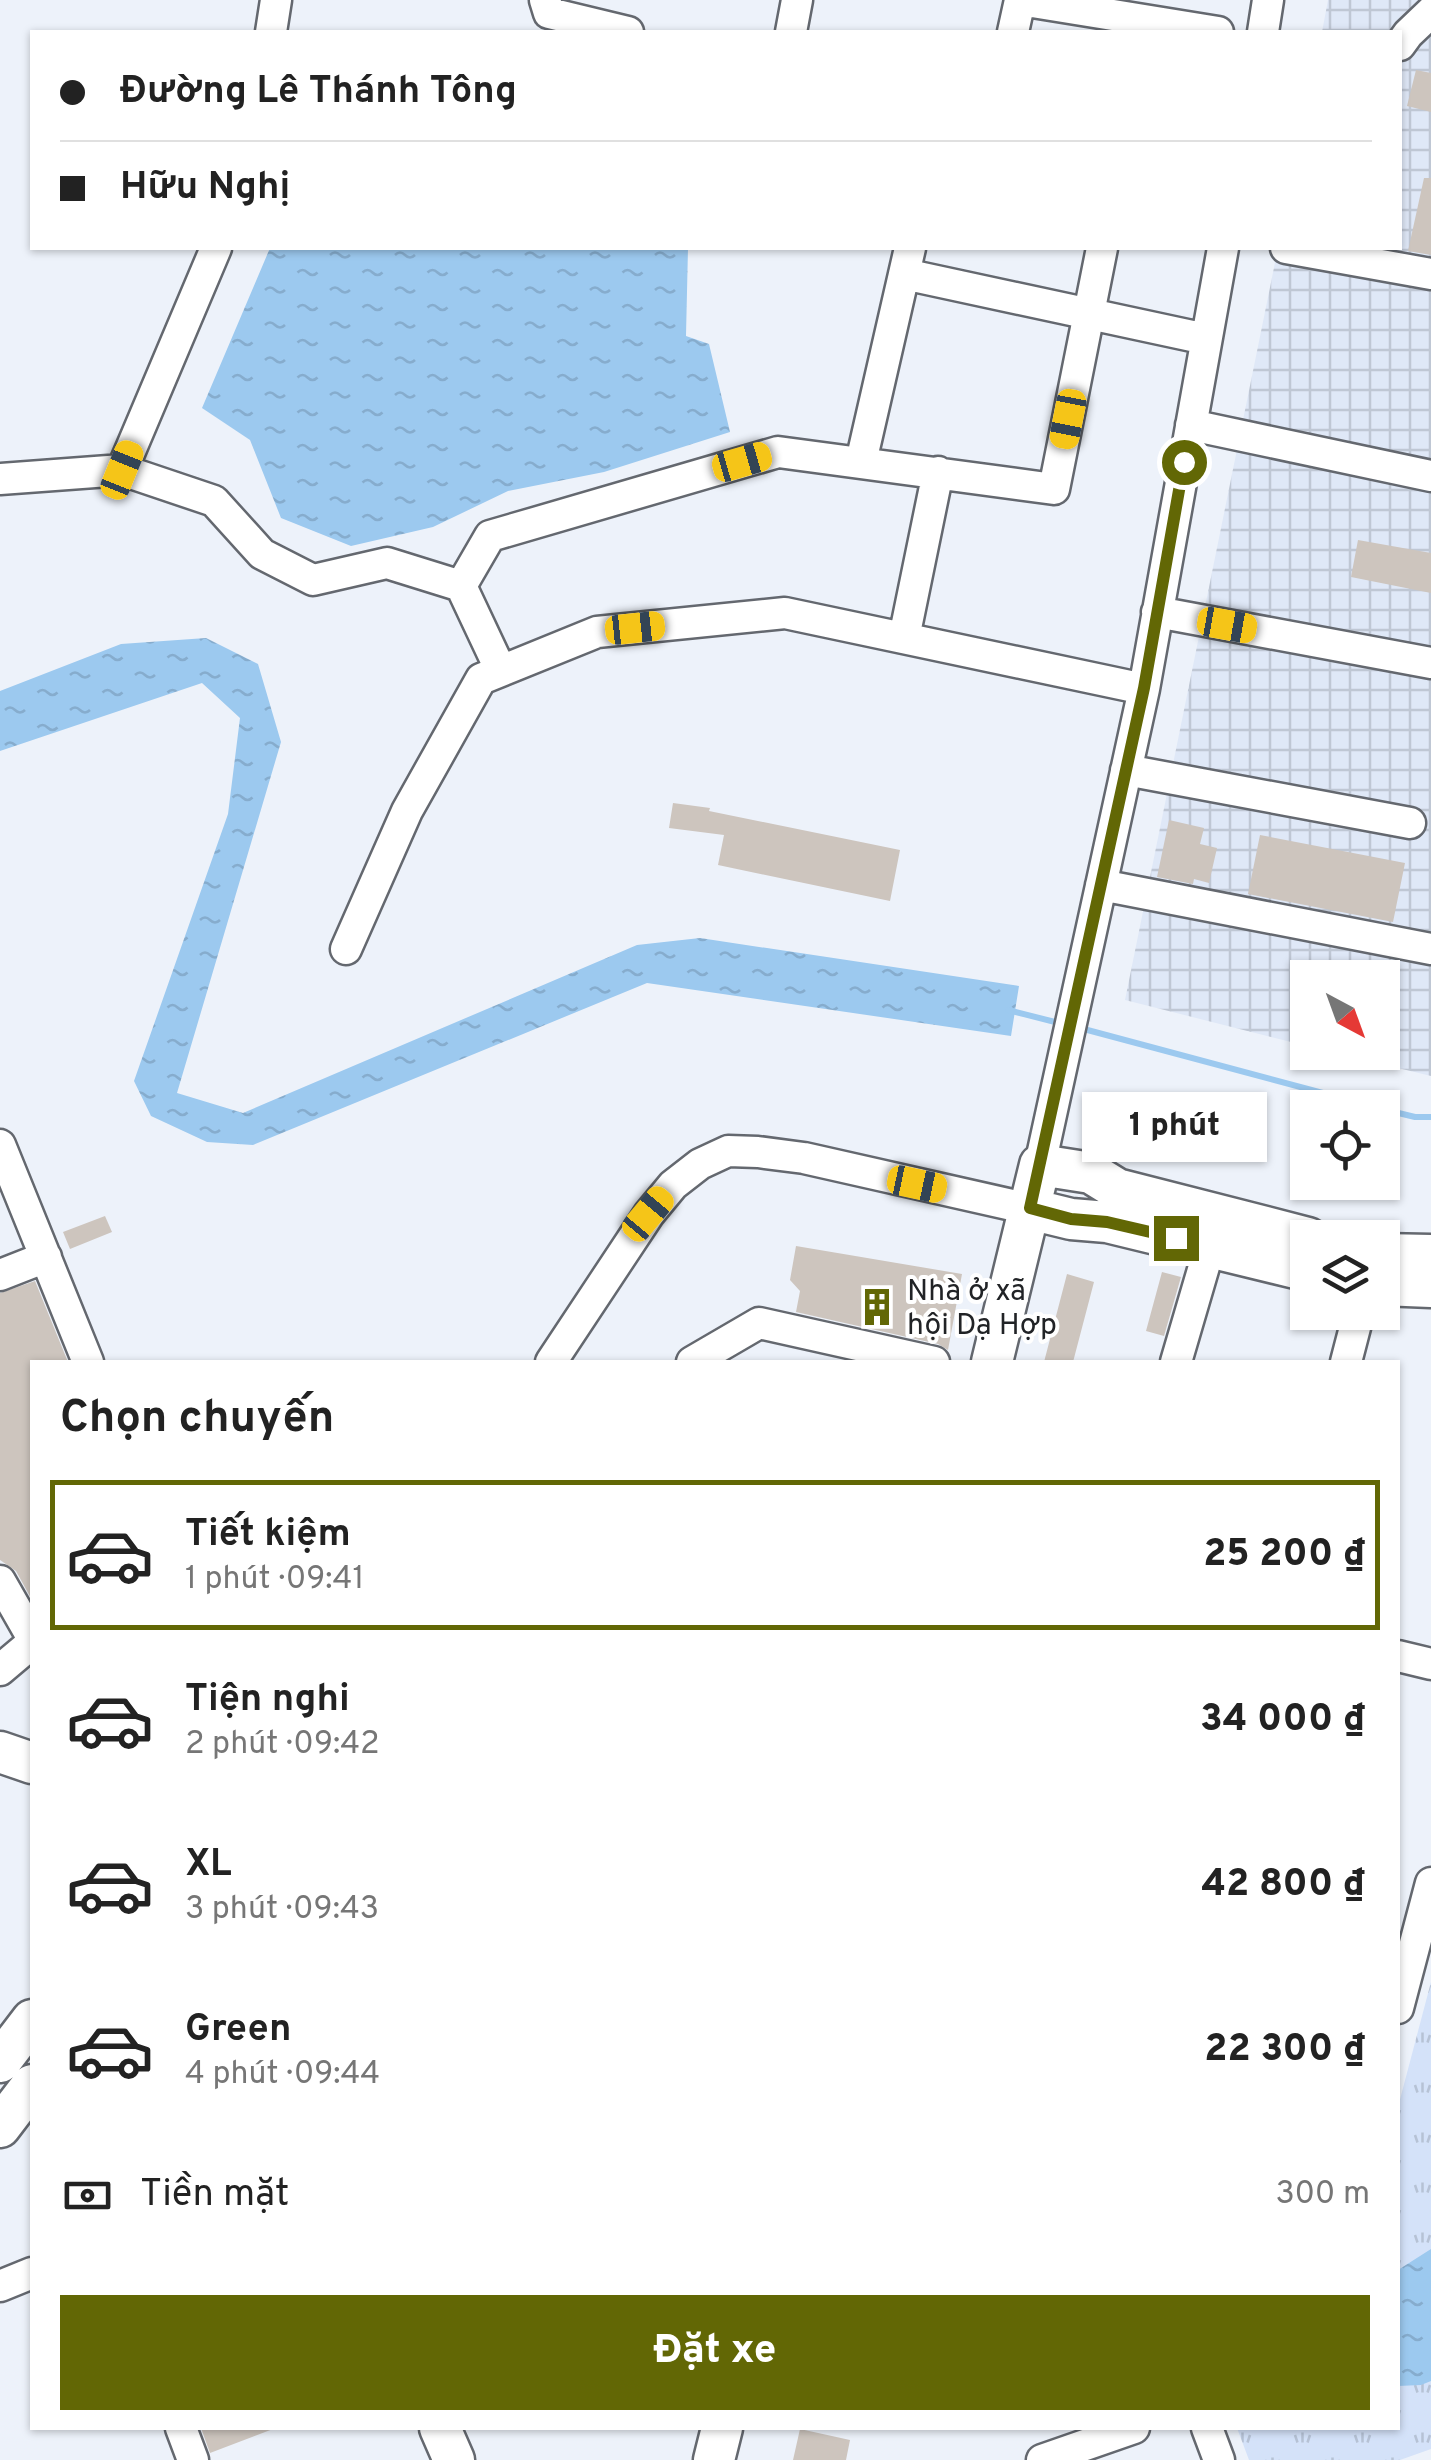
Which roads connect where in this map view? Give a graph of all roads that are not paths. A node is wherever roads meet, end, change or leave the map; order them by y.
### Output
1 (276, 0) edge
2 (545, 0) edge
3 (797, 0) edge
4 (1020, 0) edge
5 (1268, 0) edge
6 (1067, 4) edge
7 (1431, 12) edge
8 (271, 30) edge
9 (620, 30) edge
10 (791, 30) edge
11 (1013, 30) edge
12 (1207, 30) edge
13 (1262, 30) edge
14 (1402, 43) edge
15 (215, 250) edge
16 (1102, 250) edge
17 (1223, 250) edge
18 (1334, 252) edge
19 (907, 261) edge
20 (1431, 274) edge
21 (1088, 314) junction
22 (1206, 339) junction
23 (1191, 424) junction
24 (861, 462) junction
25 (122, 470) junction
26 (938, 472) junction
27 (1431, 476) edge
28 (0, 479) edge
29 (461, 586) junction
30 (1157, 612) junction
31 (904, 638) junction
32 (1431, 662) edge
33 (501, 670) junction
34 (1144, 688) junction
35 (1126, 770) junction
36 (1410, 823) dead end
37 (1101, 885) junction
38 (346, 949) dead end
39 (1431, 949) edge
40 (0, 1145) edge
41 (1044, 1149) junction
42 (7, 1183) edge
43 (1030, 1208) junction
44 (1290, 1233) edge
45 (1210, 1246) junction
46 (1400, 1255) edge
47 (1431, 1256) edge
48 (46, 1257) junction
49 (1290, 1266) edge
50 (0, 1276) edge
51 (1400, 1286) edge
52 (1431, 1287) edge
53 (1354, 1330) edge
54 (87, 1360) edge
55 (552, 1360) edge
56 (695, 1360) edge
57 (925, 1360) edge
58 (992, 1360) edge
59 (1177, 1360) edge
60 (1347, 1360) edge
61 (0, 1581) edge
62 (30, 1636) edge
63 (30, 1642) edge
64 (1400, 1656) edge
65 (1431, 1664) edge
66 (0, 1670) edge
67 (0, 1752) edge
68 (30, 1762) edge
69 (1431, 1882) edge
70 (1400, 2000) edge
71 (30, 2023) edge
72 (0, 2062) edge
73 (30, 2088) edge
74 (0, 2127) edge
75 (30, 2274) edge
76 (0, 2286) edge
77 (182, 2430) edge
78 (441, 2430) edge
79 (471, 2430) edge
80 (722, 2430) edge
81 (1128, 2430) edge
82 (1208, 2430) edge
83 (193, 2460) edge
84 (454, 2460) edge
85 (484, 2460) edge
86 (714, 2460) edge
87 (1042, 2460) edge
88 (1219, 2460) edge

1 - 8 street
2 - 9 street
3 - 10 street
4 - 6 street
4 - 11 street
5 - 13 street
6 - 12 street
7 - 14 street
15 - 25 street
16 - 21 street
17 - 22 street
18 - 20 street
19 - 21 street
19 - 24 street
21 - 22 street
21 - 26 street
22 - 23 street
23 - 27 street
23 - 30 street
24 - 26 street
24 - 29 street
25 - 28 street
25 - 29 street
26 - 31 street
29 - 33 street
30 - 32 street
30 - 34 street
31 - 33 street
31 - 34 street
33 - 38 street
34 - 35 street
35 - 36 street
35 - 37 street
37 - 39 street
37 - 41 street
40 - 42 street
41 - 43 main road
41 - 44 main road
42 - 48 street
43 - 45 main road
43 - 55 street
43 - 58 main road
45 - 49 main road
45 - 59 street
46 - 47 main road
48 - 50 street
48 - 54 street
51 - 52 main road
53 - 60 street
56 - 57 street
61 - 62 street
63 - 66 street
64 - 65 street
67 - 68 main road
69 - 70 street
71 - 72 main road
73 - 74 main road
75 - 76 street
77 - 83 street
78 - 84 main road
79 - 85 main road
80 - 86 main road
81 - 87 street
82 - 88 street

